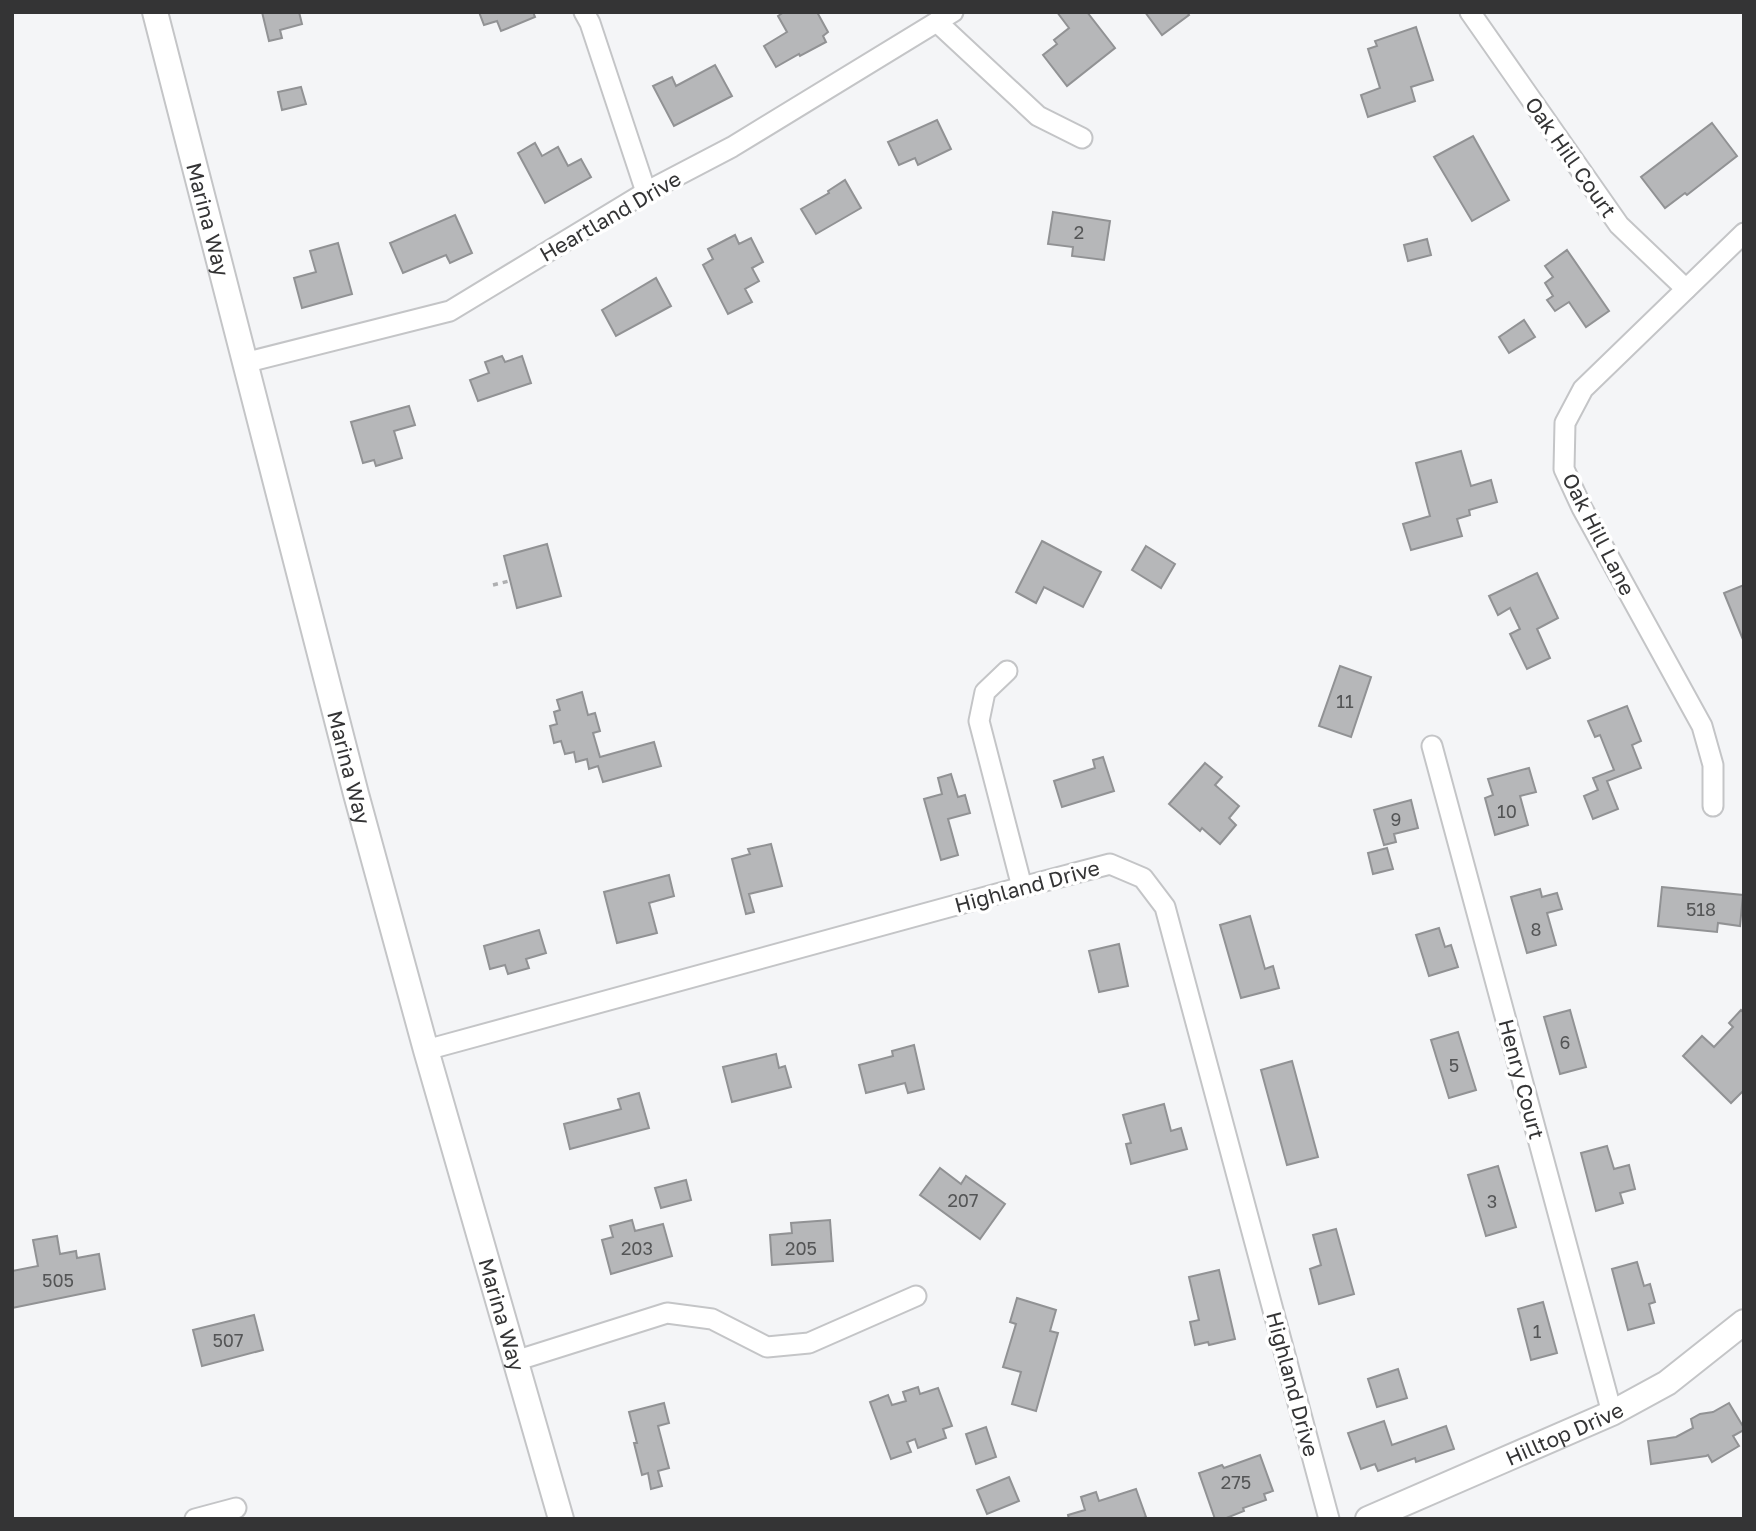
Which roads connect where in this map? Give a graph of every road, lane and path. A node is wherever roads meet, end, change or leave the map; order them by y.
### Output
1 (155, 12) edge
2 (584, 12) edge
3 (1470, 12) edge
4 (945, 17) edge
5 (1082, 138) dead end
6 (646, 192) junction
7 (1744, 233) edge
8 (1686, 289) junction
9 (244, 363) junction
10 (509, 581) dead end
11 (493, 585) dead end
12 (1007, 671) dead end
13 (1432, 746) dead end
14 (1713, 806) dead end
15 (1021, 887) junction
16 (426, 1050) junction
17 (916, 1296) dead end
18 (1744, 1322) edge
19 (516, 1362) junction
20 (1612, 1413) junction
21 (236, 1508) dead end
22 (195, 1519) edge
23 (561, 1519) edge
24 (1329, 1519) edge
25 (1367, 1519) edge

1 - 9 street, Marina Way
2 - 6 street
3 - 8 street, Oak Hill Court
4 - 5 street
4 - 6 street, Heartland Drive
6 - 9 street, Heartland Drive
7 - 8 street, Oak Hill Lane
8 - 14 street, Oak Hill Lane
9 - 16 street, Marina Way
10 - 11 path
12 - 15 street
13 - 20 street, Henry Court
15 - 16 street, Highland Drive
15 - 24 street, Highland Drive
16 - 19 street, Marina Way
17 - 19 street
18 - 20 street, Hilltop Drive
19 - 23 street, Marina Way
20 - 25 street, Hilltop Drive
21 - 22 street

